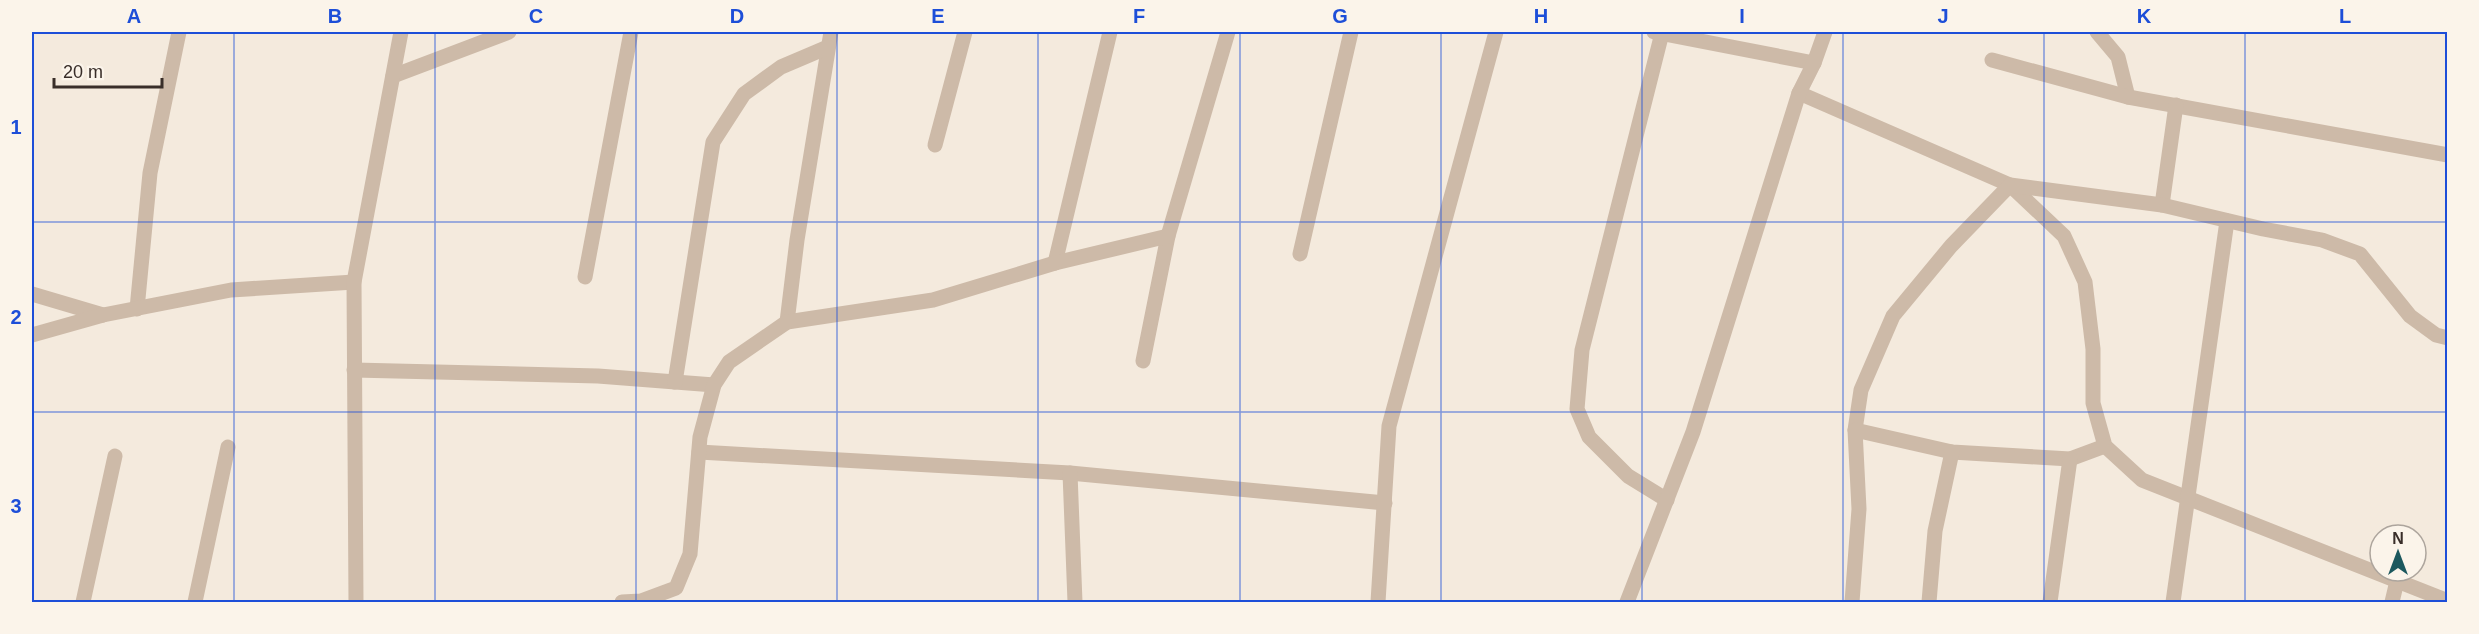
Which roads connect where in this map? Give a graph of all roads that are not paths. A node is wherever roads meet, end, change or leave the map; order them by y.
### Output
1 (179, 32) edge
2 (401, 32) edge
3 (509, 32) edge
4 (631, 32) edge
5 (965, 32) edge
6 (1110, 32) edge
7 (1228, 32) edge
8 (1351, 32) edge
9 (1496, 32) edge
10 (1658, 32) edge
11 (1825, 32) edge
12 (2097, 32) edge
13 (829, 39) edge
14 (1992, 60) dead end
15 (1814, 63) junction
16 (393, 76) junction
17 (1799, 93) junction
18 (2128, 97) junction
19 (2176, 105) junction
20 (935, 145) dead end
21 (2448, 155) edge
22 (2010, 185) junction
23 (2162, 205) junction
24 (2227, 221) junction
25 (1168, 236) junction
26 (1300, 254) dead end
27 (1055, 262) junction
28 (585, 277) dead end
29 (354, 282) junction
30 (32, 294) edge
31 (137, 309) junction
32 (103, 315) junction
33 (787, 322) junction
34 (32, 335) edge
35 (2448, 338) edge
36 (1143, 361) dead end
37 (354, 370) junction
38 (675, 382) junction
39 (714, 385) junction
40 (1855, 430) junction
41 (2105, 446) junction
42 (228, 447) dead end
43 (699, 452) junction
44 (1952, 452) junction
45 (115, 456) dead end
46 (2070, 459) junction
47 (1070, 473) junction
48 (2187, 497) junction
49 (1667, 500) junction
50 (1385, 503) junction
51 (2368, 569) edge
52 (2397, 583) edge
53 (2402, 583) edge
54 (2448, 601) edge
55 (83, 603) edge
56 (195, 603) edge
57 (356, 603) edge
58 (622, 603) edge
59 (1075, 603) edge
60 (1378, 603) edge
61 (1627, 603) edge
62 (1852, 603) edge
63 (1929, 603) edge
64 (2050, 603) edge
65 (2173, 603) edge
66 (2392, 603) edge

1 - 31 street
2 - 16 street
3 - 16 street
4 - 28 street
5 - 20 street
6 - 27 street
7 - 25 street
8 - 26 street
9 - 50 street
10 - 15 street
10 - 49 street
11 - 15 street
12 - 18 street
13 - 33 street
13 - 38 street
14 - 18 street
15 - 17 street
16 - 29 street
17 - 22 street
17 - 49 street
18 - 19 street
19 - 21 street
19 - 23 street
22 - 23 street
22 - 40 street
22 - 41 street
23 - 24 street
24 - 35 street
24 - 48 street
25 - 27 street
25 - 36 street
27 - 33 street
29 - 31 street
29 - 37 street
30 - 32 street
31 - 32 street
32 - 34 street
33 - 39 street
37 - 38 street
37 - 57 street
38 - 39 street
39 - 43 street
40 - 44 street
40 - 62 street
41 - 46 street
41 - 48 street
42 - 56 street
43 - 47 street
43 - 58 street
44 - 46 street
44 - 63 street
45 - 55 street
46 - 64 street
47 - 50 street
47 - 59 street
48 - 51 street
48 - 65 street
49 - 61 street
50 - 60 street
52 - 66 street
53 - 54 street

